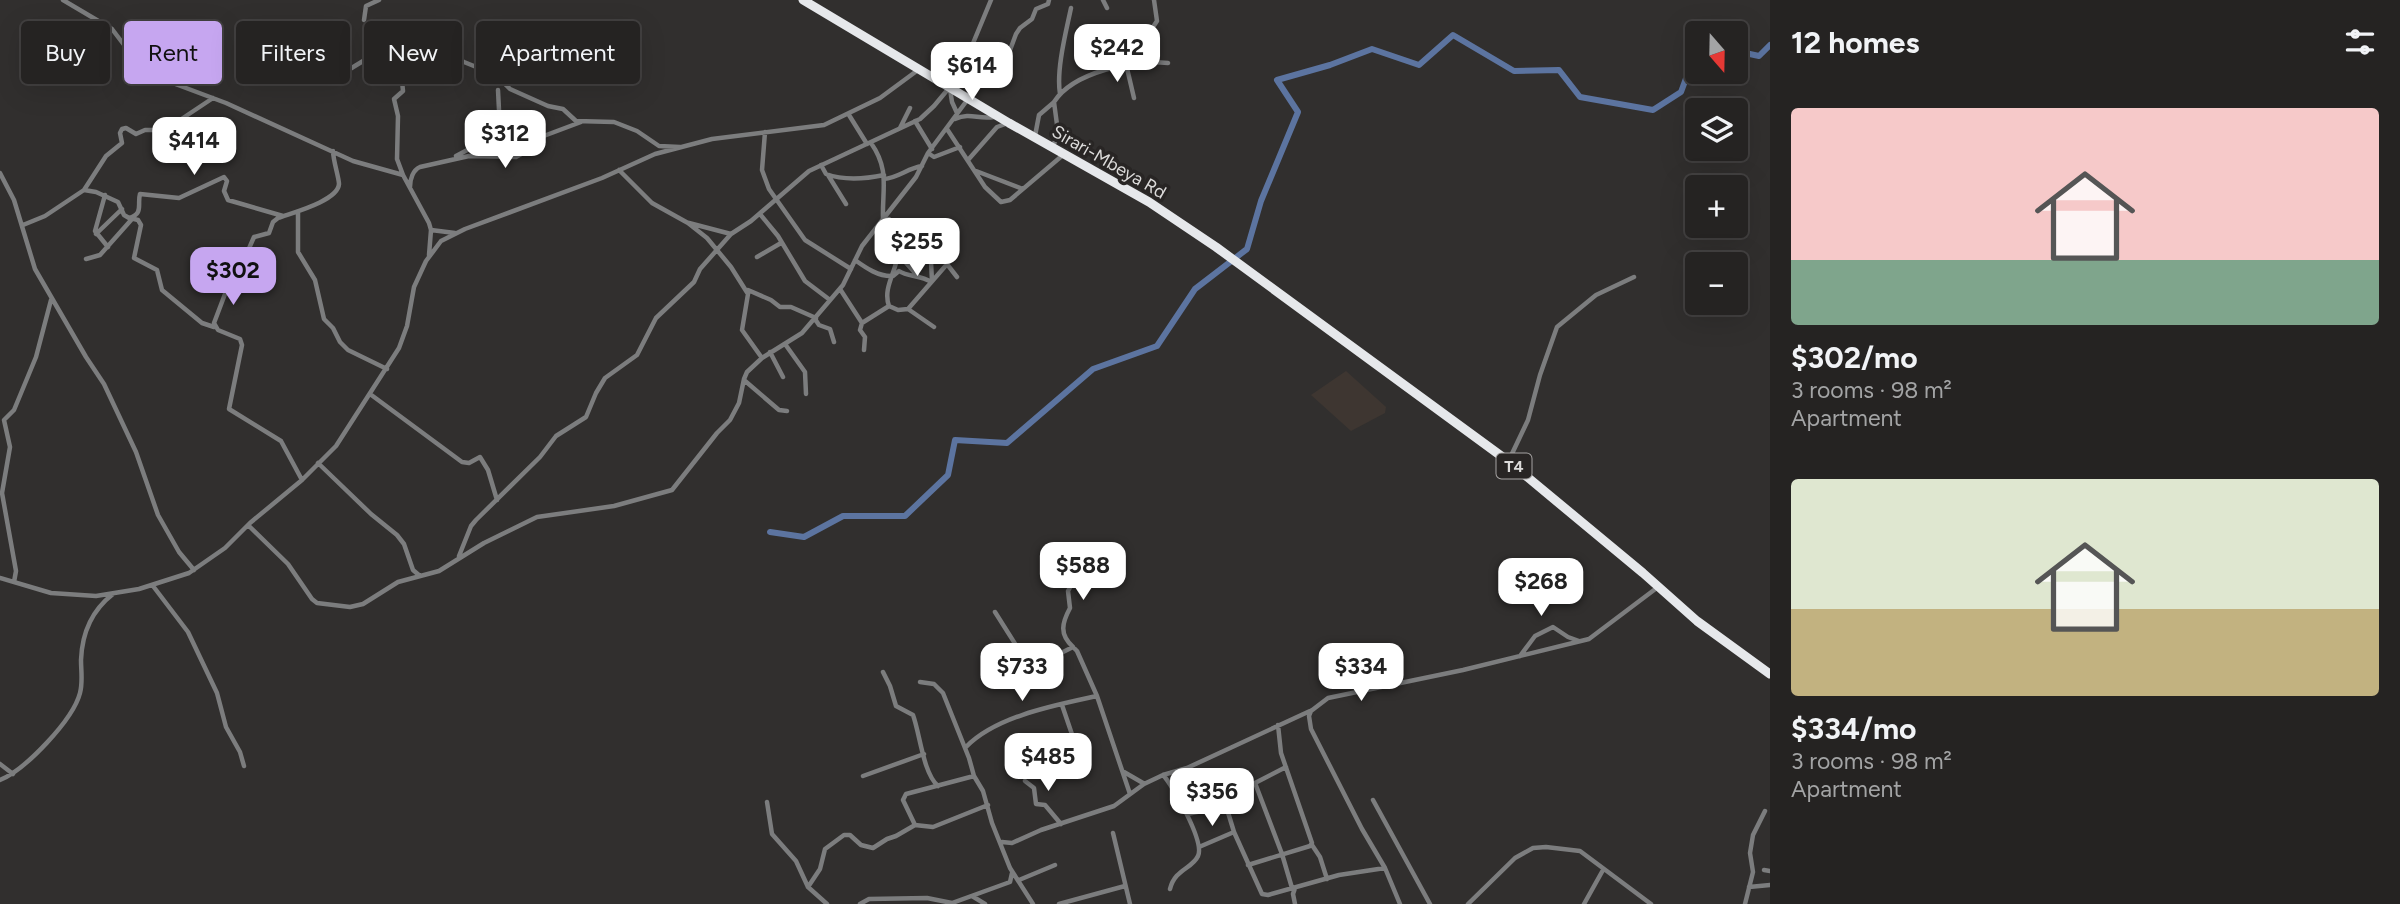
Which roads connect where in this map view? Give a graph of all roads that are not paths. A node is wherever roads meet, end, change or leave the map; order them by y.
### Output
1 (63, 0) edge
2 (379, 0) edge
3 (803, 0) edge
4 (991, 0) edge
5 (1049, 0) edge
6 (1103, 0) edge
7 (1154, 0) edge
8 (1071, 8) dead end
9 (1107, 8) dead end
10 (364, 20) dead end
11 (968, 53) junction
12 (364, 60) edge
13 (1138, 62) junction
14 (1168, 63) dead end
15 (1126, 64) junction
16 (350, 69) dead end
17 (918, 70) junction
18 (402, 84) edge
19 (504, 84) edge
20 (952, 89) junction
21 (498, 90) dead end
22 (1060, 94) junction
23 (213, 98) junction
24 (1134, 98) dead end
25 (968, 99) junction
26 (1054, 102) junction
27 (911, 108) dead end
28 (958, 114) junction
29 (849, 115) junction
30 (998, 116) junction
31 (954, 119) junction
32 (915, 121) junction
33 (581, 122) junction
34 (1009, 123) junction
35 (899, 129) junction
36 (947, 129) junction
37 (765, 132) junction
38 (1035, 137) junction
39 (869, 143) junction
40 (685, 147) junction
41 (960, 147) junction
42 (1053, 148) junction
43 (333, 151) junction
44 (930, 151) junction
45 (1065, 153) junction
46 (452, 158) junction
47 (968, 160) junction
48 (821, 166) junction
49 (923, 166) junction
50 (619, 170) junction
51 (976, 171) junction
52 (0, 173) edge
53 (403, 175) junction
54 (828, 175) junction
55 (839, 177) junction
56 (884, 177) junction
57 (410, 188) junction
58 (1024, 189) junction
59 (84, 190) junction
60 (838, 190) junction
61 (104, 195) junction
62 (777, 198) junction
63 (846, 204) dead end
64 (122, 209) junction
65 (299, 212) junction
66 (760, 214) junction
67 (284, 216) junction
68 (131, 218) junction
69 (885, 219) junction
70 (688, 223) junction
71 (23, 225) junction
72 (431, 230) junction
73 (456, 233) junction
74 (96, 234) junction
75 (732, 234) junction
76 (930, 241) junction
77 (781, 243) junction
78 (107, 247) junction
79 (717, 249) junction
80 (898, 253) junction
81 (429, 256) junction
82 (757, 257) dead end
83 (86, 259) dead end
84 (855, 260) junction
85 (948, 263) junction
86 (851, 269) junction
87 (917, 275) junction
88 (891, 276) junction
89 (957, 277) dead end
90 (1633, 277) dead end
91 (932, 281) junction
92 (840, 289) junction
93 (747, 290) junction
94 (51, 297) junction
95 (830, 300) junction
96 (889, 306) junction
97 (908, 309) junction
98 (816, 318) junction
99 (862, 323) junction
100 (934, 327) dead end
101 (216, 328) junction
102 (834, 342) dead end
103 (785, 344) junction
104 (864, 350) dead end
105 (770, 352) junction
106 (762, 358) junction
107 (387, 369) junction
108 (783, 377) dead end
109 (744, 379) junction
110 (370, 394) junction
111 (806, 394) dead end
112 (787, 411) dead end
113 (1508, 461) junction
114 (318, 463) junction
115 (302, 480) junction
116 (1, 496) edge
117 (497, 500) junction
118 (248, 525) junction
119 (459, 557) junction
120 (1067, 569) dead end
121 (194, 570) junction
122 (420, 576) junction
123 (0, 578) edge
124 (14, 582) junction
125 (152, 585) junction
126 (1658, 587) junction
127 (114, 594) junction
128 (995, 612) dead end
129 (1580, 641) junction
130 (1073, 647) junction
131 (1520, 656) junction
132 (883, 672) dead end
133 (1770, 674) edge
134 (920, 682) dead end
135 (1097, 696) junction
136 (1062, 705) junction
137 (1311, 711) junction
138 (1278, 726) junction
139 (965, 747) junction
140 (1077, 749) dead end
141 (924, 754) junction
142 (0, 764) edge
143 (244, 766) dead end
144 (1286, 767) junction
145 (1121, 770) junction
146 (13, 774) junction
147 (1163, 775) junction
148 (863, 776) dead end
149 (974, 776) junction
150 (0, 780) edge
151 (1025, 781) dead end
152 (1255, 783) junction
153 (1144, 784) junction
154 (938, 786) junction
155 (1130, 794) junction
156 (1223, 796) junction
157 (1373, 800) dead end
158 (767, 802) dead end
159 (988, 804) junction
160 (1765, 811) dead end
161 (1187, 814) junction
162 (1060, 824) junction
163 (915, 825) junction
164 (1234, 832) junction
165 (1113, 833) dead end
166 (1002, 842) junction
167 (1012, 843) junction
168 (1312, 845) junction
169 (1199, 847) junction
170 (1005, 853) junction
171 (1282, 854) junction
172 (1055, 865) dead end
173 (1248, 865) junction
174 (1385, 868) junction
175 (1603, 870) junction
176 (1013, 873) junction
177 (1327, 879) junction
178 (1019, 880) junction
179 (1770, 885) edge
180 (1125, 886) junction
181 (808, 887) junction
182 (1749, 887) junction
183 (1170, 889) dead end
184 (1293, 889) junction
185 (972, 896) junction
186 (1085, 901) edge
187 (827, 904) edge
188 (860, 904) edge
189 (985, 904) edge
190 (1033, 904) edge
191 (1059, 904) edge
192 (1130, 904) edge
193 (1295, 904) edge
194 (1401, 904) edge
195 (1430, 904) edge
196 (1468, 904) edge
197 (1584, 904) edge
198 (1651, 904) edge
199 (1745, 904) edge

1 - 23 street
2 - 10 street
3 - 17 highway, Sirari-Mbeya Rd / T4
4 - 11 street
5 - 11 street
6 - 9 street
7 - 13 street
8 - 22 street
11 - 20 street
12 - 16 street
13 - 14 street
13 - 15 street
15 - 22 street
15 - 24 street
17 - 20 highway, Sirari-Mbeya Rd / T4
17 - 29 street
18 - 53 street
19 - 33 street
20 - 25 highway, Sirari-Mbeya Rd / T4
20 - 28 street
20 - 32 street
21 - 46 street
22 - 26 street
23 - 43 street
23 - 59 street
25 - 28 street
25 - 30 highway, Sirari-Mbeya Rd / T4
26 - 38 street
26 - 42 street
27 - 35 street
28 - 31 street
29 - 37 street
29 - 39 street
30 - 31 street
30 - 34 highway, Sirari-Mbeya Rd / T4
31 - 36 street
32 - 35 street
32 - 44 street
33 - 40 street
33 - 46 street
34 - 38 highway, Sirari-Mbeya Rd / T4
34 - 47 street
35 - 39 street
36 - 41 street
36 - 44 street
37 - 40 street
37 - 62 street
38 - 42 highway, Sirari-Mbeya Rd / T4
39 - 48 street
39 - 56 street
40 - 50 street
41 - 44 street
41 - 47 street
42 - 45 highway, Sirari-Mbeya Rd / T4
43 - 53 street
43 - 65 street
44 - 49 street
45 - 58 street
45 - 113 highway, Sirari-Mbeya Rd / T4
46 - 57 street
47 - 51 street
48 - 54 street
48 - 62 street
49 - 56 street
49 - 69 street
50 - 70 street
50 - 73 street
51 - 58 street
51 - 58 street
52 - 71 street
53 - 57 street
54 - 55 street
54 - 60 street
55 - 56 street
55 - 60 street
56 - 69 street
57 - 72 street
59 - 61 street
59 - 71 street
60 - 63 street
61 - 64 street
61 - 74 street
62 - 66 street
62 - 86 street
64 - 68 street
64 - 74 street
65 - 67 street
65 - 107 street
66 - 75 street
66 - 77 street
67 - 68 street
67 - 101 street
68 - 78 street
68 - 101 street
69 - 76 street
69 - 80 street
69 - 84 street
70 - 75 street
70 - 79 street
71 - 94 street
72 - 73 street
72 - 81 street
73 - 81 street
74 - 78 street
75 - 79 street
76 - 85 street
76 - 91 street
77 - 82 street
77 - 95 street
78 - 83 street
79 - 93 street
79 - 117 street
80 - 87 street
80 - 88 street
81 - 107 street
84 - 86 street
84 - 88 street
85 - 89 street
85 - 91 street
86 - 92 street
87 - 88 street
87 - 91 street
88 - 96 street
90 - 113 street
91 - 97 street
92 - 95 street
92 - 99 street
93 - 98 street
93 - 106 street
94 - 116 street
94 - 121 street
95 - 98 street
96 - 97 street
96 - 99 street
97 - 100 street
98 - 102 street
98 - 103 street
99 - 104 street
101 - 115 street
103 - 105 street
103 - 111 street
105 - 106 street
105 - 108 street
106 - 109 street
107 - 110 street
109 - 112 street
109 - 119 street
110 - 114 street
110 - 117 street
113 - 126 highway, T4
114 - 115 street
114 - 122 street
115 - 118 street
116 - 124 street
117 - 119 street
118 - 121 street
118 - 122 street
119 - 122 street
120 - 130 street
121 - 125 street
123 - 124 street
124 - 127 street
125 - 127 street
125 - 143 street
126 - 129 street
126 - 133 highway, T4
127 - 146 street
128 - 130 street
129 - 131 street
129 - 131 street
130 - 135 street
131 - 137 street
132 - 141 street
134 - 139 street
135 - 136 street
135 - 145 street
136 - 139 street
136 - 140 street
137 - 138 street
137 - 174 street
138 - 144 street
138 - 147 street
139 - 149 street
141 - 148 street
141 - 154 street
142 - 146 street
144 - 152 street
144 - 168 street
145 - 153 street
145 - 155 street
146 - 150 street
147 - 153 street
147 - 161 street
149 - 154 street
149 - 159 street
151 - 162 street
152 - 156 street
152 - 171 street
153 - 155 street
154 - 163 street
155 - 162 street
156 - 161 street
156 - 164 street
157 - 195 street
158 - 181 street
159 - 163 street
159 - 166 street
160 - 182 street
161 - 169 street
162 - 167 street
163 - 181 street
164 - 169 street
164 - 173 street
165 - 180 street
166 - 167 street
166 - 170 street
167 - 170 street
168 - 171 street
168 - 177 street
169 - 183 street
170 - 176 street
171 - 173 street
171 - 184 street
172 - 178 street
173 - 184 street
174 - 177 street
174 - 194 street
175 - 196 street
175 - 197 street
175 - 198 street
176 - 178 street
176 - 185 street
177 - 184 street
178 - 190 street
179 - 182 street
180 - 186 street
180 - 192 street
181 - 187 street
182 - 199 street
184 - 193 street
185 - 188 street
185 - 189 street
186 - 191 street

